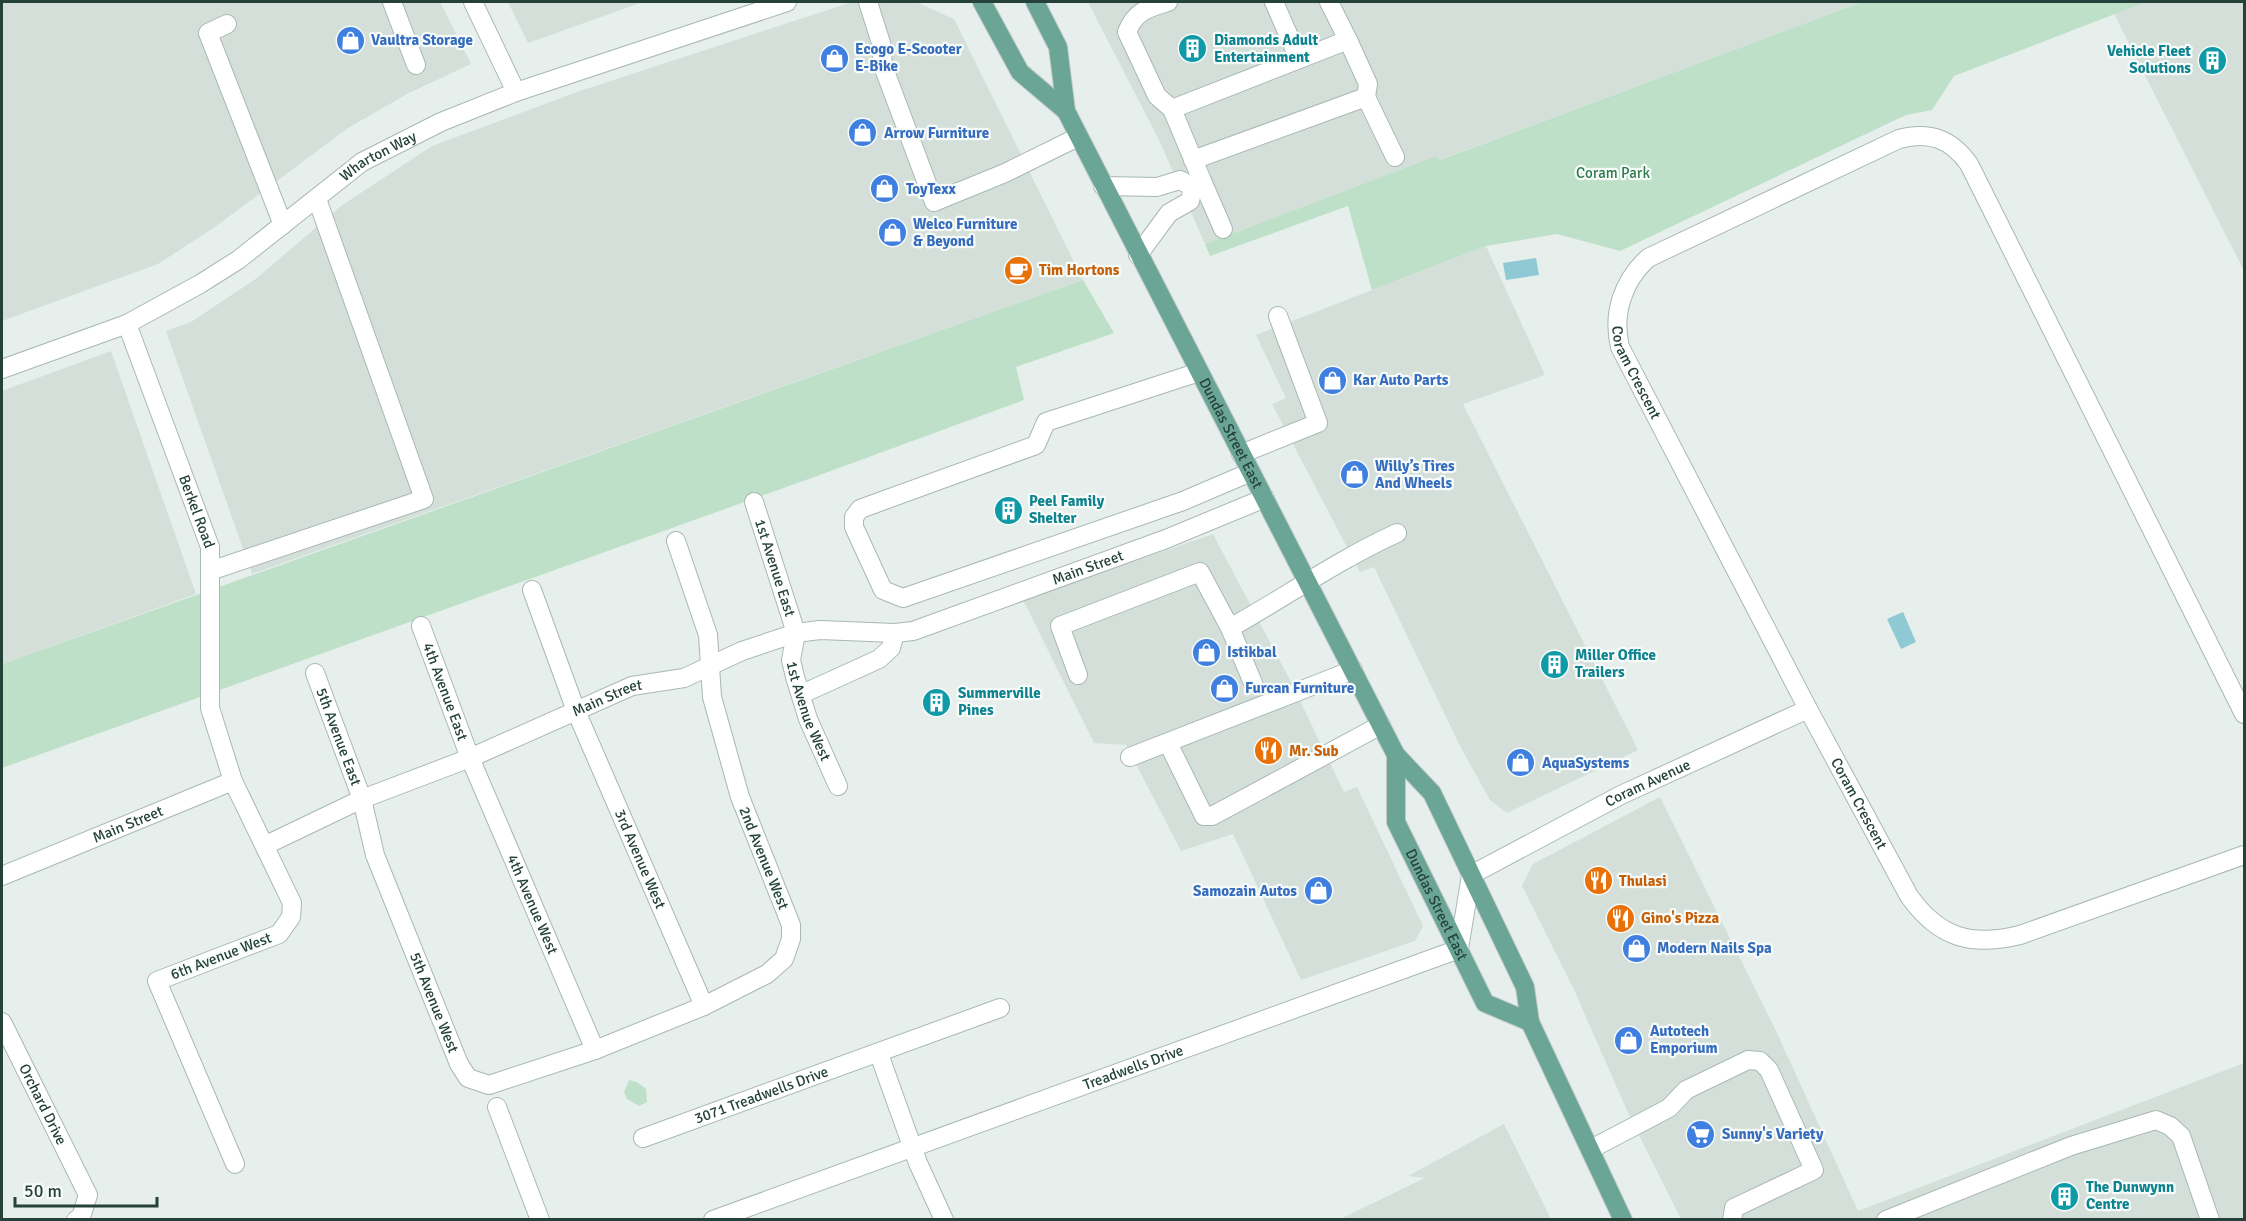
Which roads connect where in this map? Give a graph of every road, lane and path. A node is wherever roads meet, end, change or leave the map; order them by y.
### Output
1 (392, 2) edge
2 (473, 2) edge
3 (787, 2) edge
4 (868, 2) edge
5 (982, 2) edge
6 (1035, 2) edge
7 (1051, 2) edge
8 (1168, 2) edge
9 (1274, 2) edge
10 (1329, 2) edge
11 (227, 24) dead end
12 (1051, 33) junction
13 (1348, 40) junction
14 (1299, 59) junction
15 (416, 65) dead end
16 (516, 92) junction
17 (1366, 97) junction
18 (1172, 109) junction
19 (1065, 111) junction
20 (1078, 137) junction
21 (1395, 157) dead end
22 (1193, 160) junction
23 (1198, 185) junction
24 (1103, 186) junction
25 (317, 199) junction
26 (283, 225) junction
27 (1223, 229) dead end
28 (1138, 255) junction
29 (1278, 316) dead end
30 (127, 324) junction
31 (2, 369) edge
32 (1199, 372) junction
33 (1241, 453) junction
34 (1251, 472) junction
35 (1265, 498) junction
36 (754, 502) dead end
37 (1397, 533) dead end
38 (676, 541) dead end
39 (210, 572) junction
40 (1308, 583) junction
41 (532, 590) dead end
42 (421, 626) dead end
43 (1230, 628) junction
44 (796, 633) junction
45 (895, 633) junction
46 (709, 666) junction
47 (1353, 670) junction
48 (315, 673) dead end
49 (1078, 675) dead end
50 (1254, 682) dead end
51 (802, 694) junction
52 (1808, 709) junction
53 (576, 711) junction
54 (2244, 714) edge
55 (1381, 726) junction
56 (1168, 743) junction
57 (1396, 755) junction
58 (1130, 757) dead end
59 (470, 758) junction
60 (233, 781) junction
61 (838, 786) dead end
62 (362, 799) junction
63 (266, 845) junction
64 (2244, 855) edge
65 (1471, 875) junction
66 (2, 876) edge
67 (1459, 950) junction
68 (704, 1006) junction
69 (1000, 1008) dead end
70 (2, 1022) edge
71 (1530, 1022) junction
72 (595, 1050) junction
73 (879, 1054) junction
74 (9, 1056) edge
75 (497, 1107) dead end
76 (643, 1138) dead end
77 (912, 1148) junction
78 (1591, 1149) junction
79 (235, 1164) dead end
80 (76, 1220) edge
81 (540, 1220) edge
82 (713, 1220) edge
83 (944, 1220) edge
84 (1623, 1220) edge
85 (1732, 1220) edge
86 (1886, 1220) edge
87 (2210, 1220) edge

1 - 15 street
2 - 16 street
3 - 16 street, Wharton Way
4 - 20 street
5 - 19 main road, Dundas Street East
6 - 12 main road, Dundas Street East
7 - 12 main road
8 - 18 street
9 - 14 street
10 - 13 street
11 - 26 street
12 - 19 main road, Dundas Street East
13 - 14 street
13 - 17 street
14 - 18 street
16 - 25 street, Wharton Way
17 - 21 street
17 - 22 street
18 - 22 street
19 - 20 main road, Dundas Street East
20 - 24 main road, Dundas Street East
22 - 23 street
23 - 24 street
23 - 27 street
23 - 28 street
24 - 28 main road, Dundas Street East
25 - 26 street, Wharton Way
25 - 39 street
26 - 30 street, Wharton Way
28 - 32 main road, Dundas Street East
29 - 33 street
30 - 31 street, Wharton Way
30 - 39 street, Berkel Road
32 - 33 main road, Dundas Street East
32 - 34 street
33 - 34 main road, Dundas Street East
34 - 35 main road, Dundas Street East
35 - 40 main road, Dundas Street East
35 - 45 street, Main Street
36 - 44 street, 1st Avenue East
37 - 40 street
38 - 46 street, 2nd Avenue West
39 - 60 street, Berkel Road
40 - 43 street
40 - 47 main road, Dundas Street East
41 - 53 street, 3rd Avenue West
42 - 59 street, 4th Avenue East
43 - 49 street
43 - 50 street
44 - 45 street, Main Street
44 - 46 street, Main Street
44 - 51 street, 1st Avenue West
45 - 51 street
46 - 53 street, Main Street
46 - 68 street, 2nd Avenue West
47 - 55 main road, Dundas Street East
47 - 56 street
48 - 62 street, 5th Avenue East
51 - 61 street, 1st Avenue West
52 - 54 street, Coram Crescent
52 - 64 street, Coram Crescent
52 - 65 street, Coram Avenue
53 - 59 street, Main Street
53 - 68 street, 3rd Avenue West
55 - 56 street
55 - 57 main road, Dundas Street East
56 - 58 street
57 - 65 main road, Dundas Street East
57 - 67 main road, Dundas Street East
59 - 62 street, Main Street
59 - 72 street, 4th Avenue West
60 - 63 street
60 - 66 street, Main Street
62 - 63 street, Main Street
62 - 72 street, 5th Avenue West
63 - 79 street, 6th Avenue West
65 - 67 street
65 - 71 main road, Dundas Street East
67 - 71 main road, Dundas Street East
67 - 77 street, Treadwells Drive
68 - 72 street, 2nd Avenue West
69 - 73 street, 3071 Treadwells Drive
70 - 74 street
71 - 78 main road, Dundas Street East
73 - 76 street, 3071 Treadwells Drive
73 - 77 street
74 - 80 street, Orchard Drive
75 - 81 street
77 - 82 street, Treadwells Drive
77 - 83 street
78 - 84 main road, Dundas Street East
78 - 85 street
86 - 87 street

